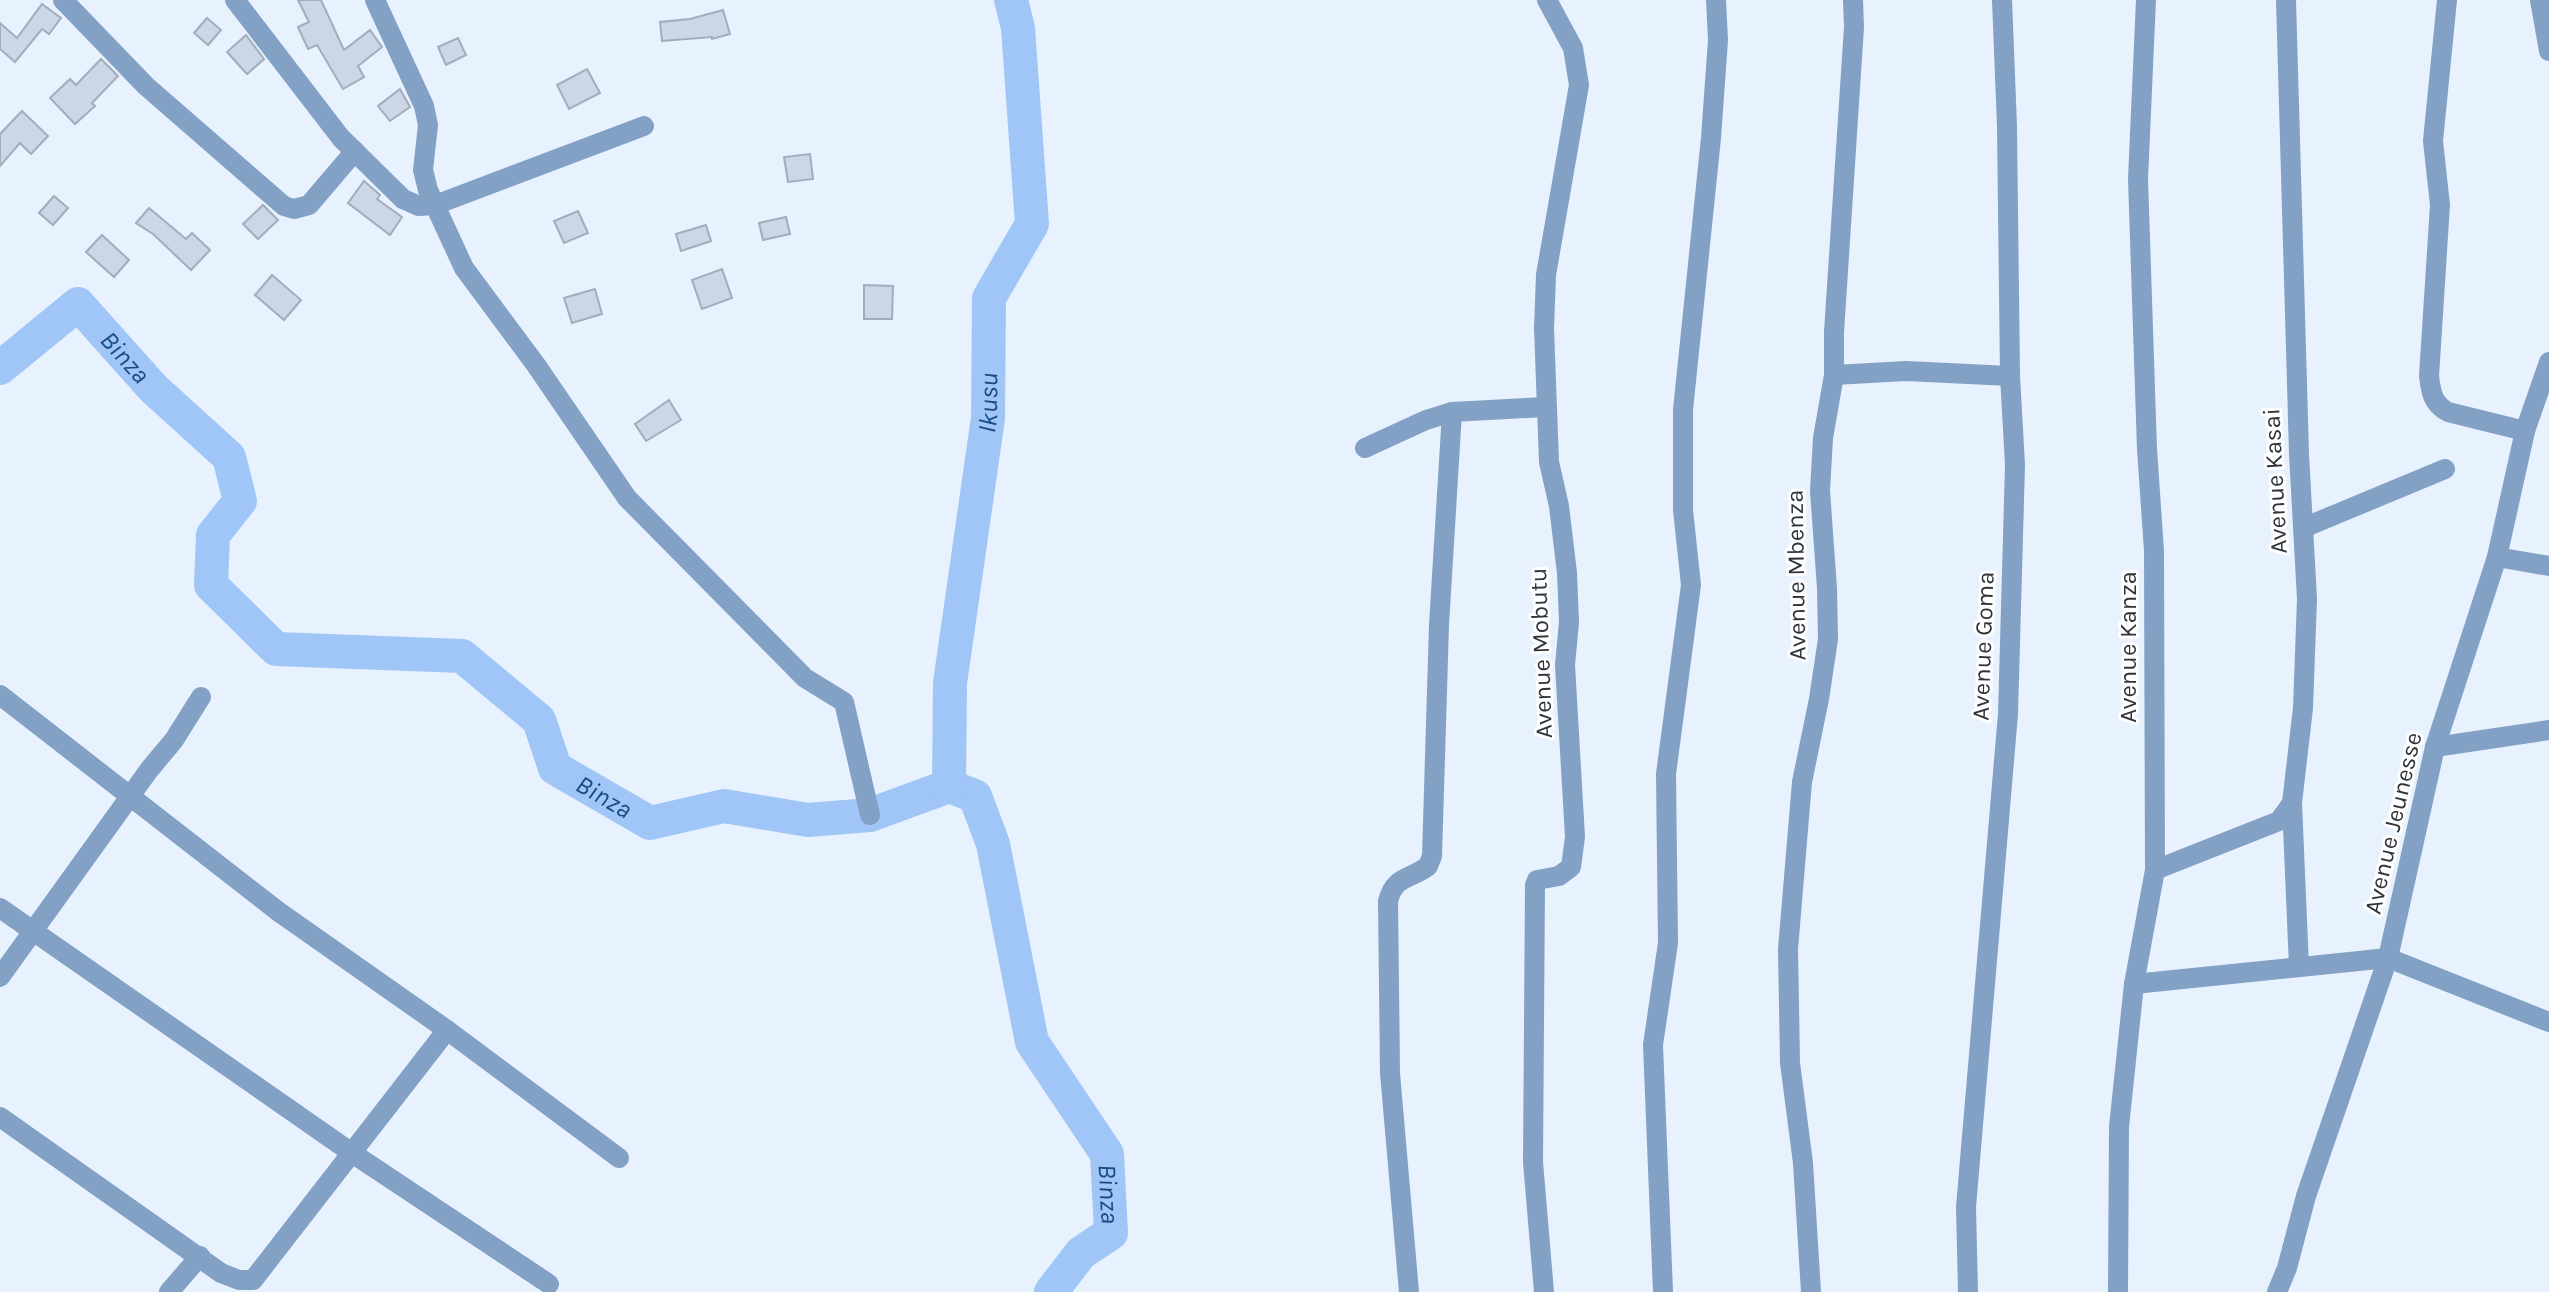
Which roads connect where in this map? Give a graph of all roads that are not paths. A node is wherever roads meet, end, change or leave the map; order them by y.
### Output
1 (63, 0) edge
2 (235, 0) edge
3 (375, 0) edge
4 (1547, 0) edge
5 (1716, 0) edge
6 (1853, 0) edge
7 (2002, 0) edge
8 (2146, 0) edge
9 (2286, 0) edge
10 (2447, 0) edge
11 (2540, 0) edge
12 (2549, 51) edge
13 (644, 126) dead end
14 (355, 151) junction
15 (435, 205) junction
16 (2549, 362) edge
17 (1834, 375) junction
18 (2010, 376) junction
19 (2545, 387) edge
20 (1545, 407) junction
21 (1452, 412) junction
22 (2525, 431) junction
23 (1365, 448) dead end
24 (2445, 469) dead end
25 (2303, 528) junction
26 (2497, 557) junction
27 (2549, 566) edge
28 (0, 695) edge
29 (201, 697) dead end
30 (2549, 730) edge
31 (2435, 747) junction
32 (130, 797) junction
33 (2292, 803) junction
34 (870, 815) dead end
35 (2155, 870) junction
36 (0, 908) edge
37 (34, 932) junction
38 (2388, 958) junction
39 (2299, 967) junction
40 (0, 977) edge
41 (2134, 984) junction
42 (2549, 1022) edge
43 (447, 1030) junction
44 (0, 1117) edge
45 (352, 1153) junction
46 (619, 1158) dead end
47 (200, 1256) junction
48 (549, 1284) dead end
49 (260, 1286) edge
50 (169, 1292) edge
51 (1409, 1292) edge
52 (1544, 1292) edge
53 (1663, 1292) edge
54 (1811, 1292) edge
55 (1968, 1292) edge
56 (2118, 1292) edge
57 (2277, 1292) edge

1 - 14 street
2 - 14 street
3 - 15 street
4 - 20 street, Avenue Mobutu
5 - 53 street
6 - 17 street, Avenue Mbenza
7 - 18 street, Avenue Goma
8 - 35 street, Avenue Kanza
9 - 25 street, Avenue Kasai
10 - 22 street
11 - 12 street
13 - 15 street
14 - 15 street
15 - 34 street
16 - 19 street, Avenue Jeunesse
17 - 18 street
17 - 54 street, Avenue Mbenza
18 - 55 street, Avenue Goma
19 - 22 street, Avenue Jeunesse
20 - 21 street
20 - 52 street, Avenue Mobutu
21 - 23 street
21 - 51 street
22 - 26 street, Avenue Jeunesse
24 - 25 street
25 - 33 street, Avenue Kasai
26 - 27 street
26 - 31 street, Avenue Jeunesse
28 - 32 street
29 - 32 street
30 - 31 street
31 - 38 street, Avenue Jeunesse
32 - 37 street
32 - 43 street
33 - 35 street
33 - 39 street, Avenue Kasai
35 - 41 street, Avenue Kanza
36 - 37 street
37 - 40 street
37 - 45 street
38 - 39 street
38 - 42 street
38 - 57 street, Avenue Jeunesse
39 - 41 street
41 - 56 street, Avenue Kanza
43 - 45 street
43 - 46 street
44 - 47 street
45 - 48 street
45 - 49 street
47 - 49 street
47 - 50 street

